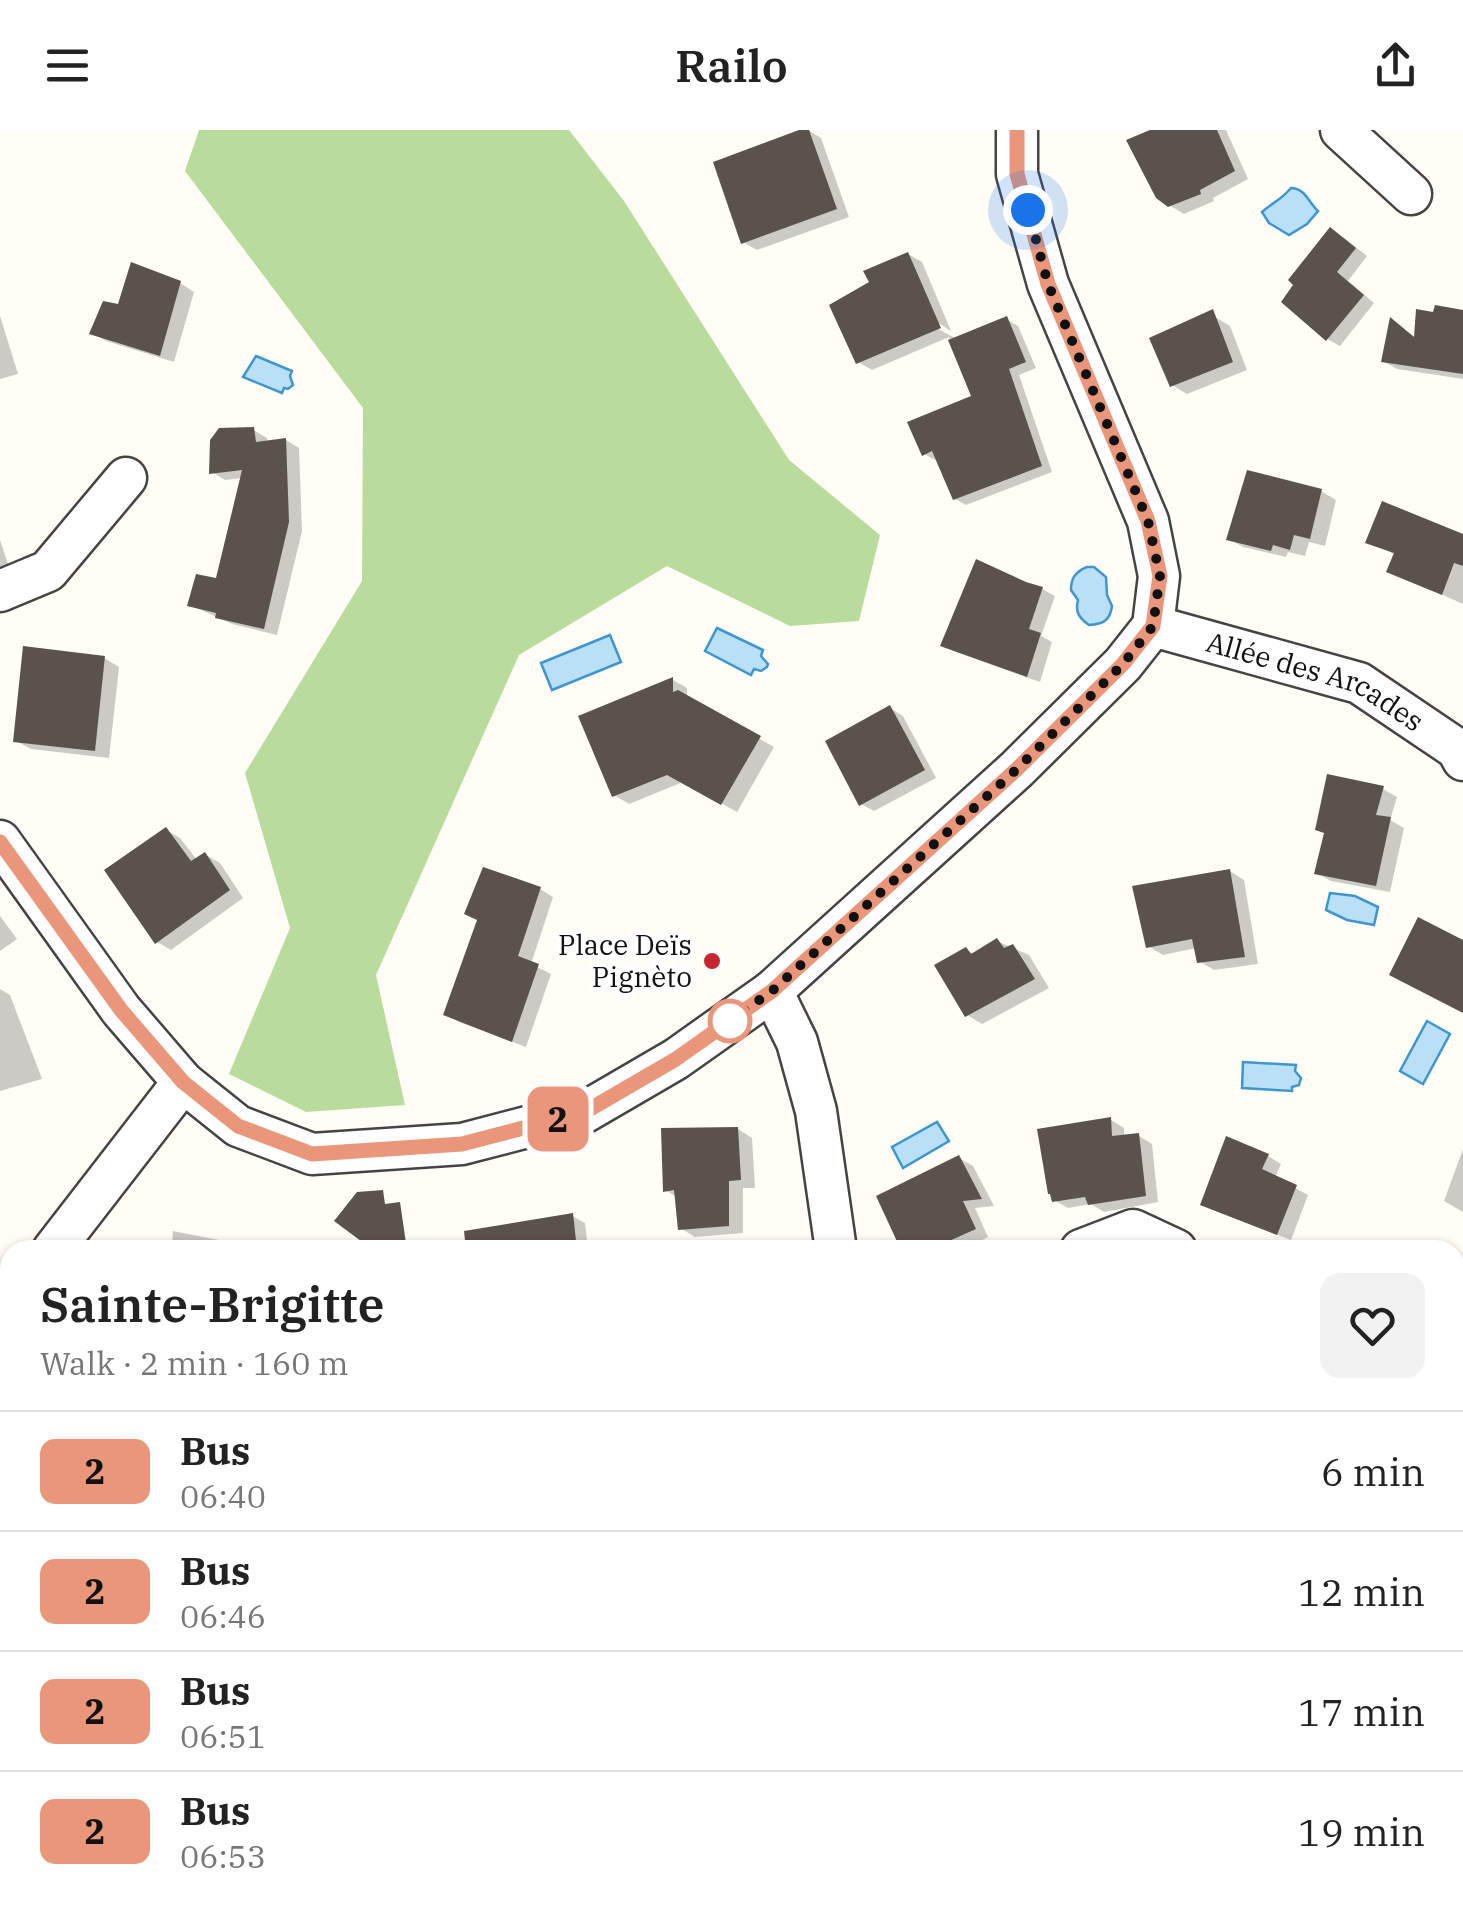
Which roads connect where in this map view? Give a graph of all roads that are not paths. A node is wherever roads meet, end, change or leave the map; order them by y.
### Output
1 (1016, 130) edge
2 (1341, 130) edge
3 (1411, 194) dead end
4 (126, 478) dead end
5 (0, 591) edge
6 (1153, 626) junction
7 (1463, 760) edge
8 (0, 842) edge
9 (772, 991) junction
10 (183, 1082) junction
11 (61, 1240) edge
12 (835, 1240) edge
13 (1107, 1240) edge
14 (1154, 1240) edge

1 - 6 street
2 - 3 street
4 - 5 street
6 - 7 street, Allée des Arcades
6 - 9 street
8 - 10 street
9 - 10 street
9 - 12 street
10 - 11 street
13 - 14 street

